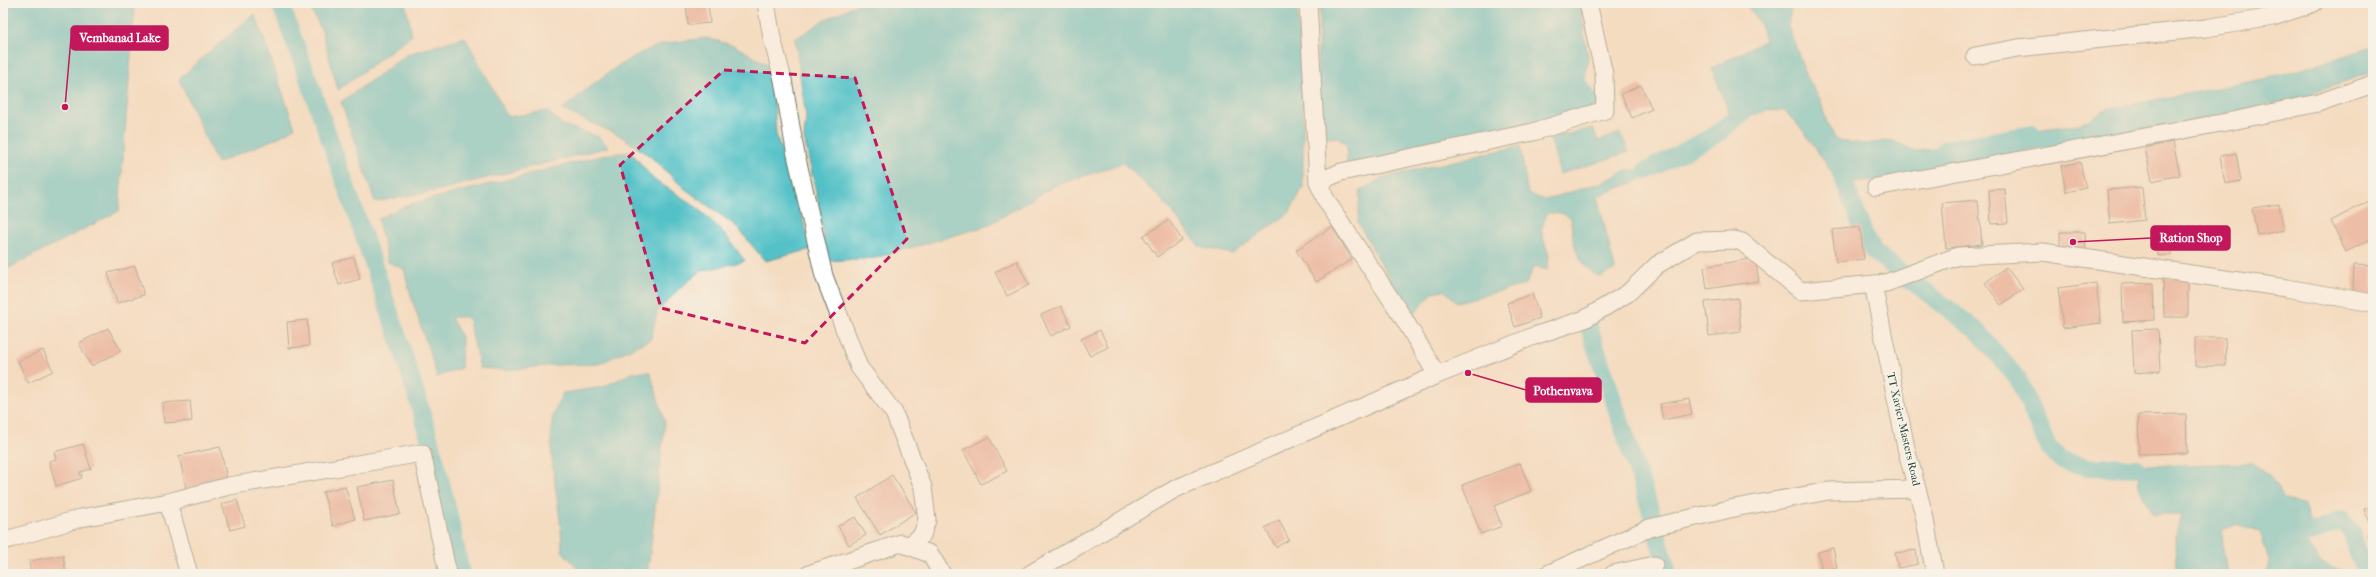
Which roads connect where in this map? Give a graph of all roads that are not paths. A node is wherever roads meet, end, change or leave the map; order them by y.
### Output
1 (766, 3) edge
2 (1308, 3) edge
3 (1588, 3) edge
4 (2314, 3) edge
5 (1974, 56) dead end
6 (2373, 84) edge
7 (1318, 182) junction
8 (1876, 187) dead end
9 (1873, 284) junction
10 (2373, 304) edge
11 (1437, 375) junction
12 (1917, 489) junction
13 (168, 502) junction
14 (3, 541) edge
15 (909, 546) junction
16 (1654, 565) dead end
17 (189, 574) edge
18 (448, 574) edge
19 (808, 574) edge
20 (942, 574) edge
21 (1030, 574) edge
22 (1548, 574) edge
23 (1613, 574) edge
24 (1935, 574) edge

1 - 15 street
2 - 7 street
3 - 7 street
4 - 5 street
6 - 8 street
7 - 11 street
9 - 10 street
9 - 11 street
9 - 12 street, TT Xavier Masters Road
11 - 21 street
12 - 22 street
12 - 24 street, TT Xavier Masters Road
13 - 14 street
13 - 17 street
13 - 18 street
15 - 19 street
15 - 20 street
16 - 23 street

